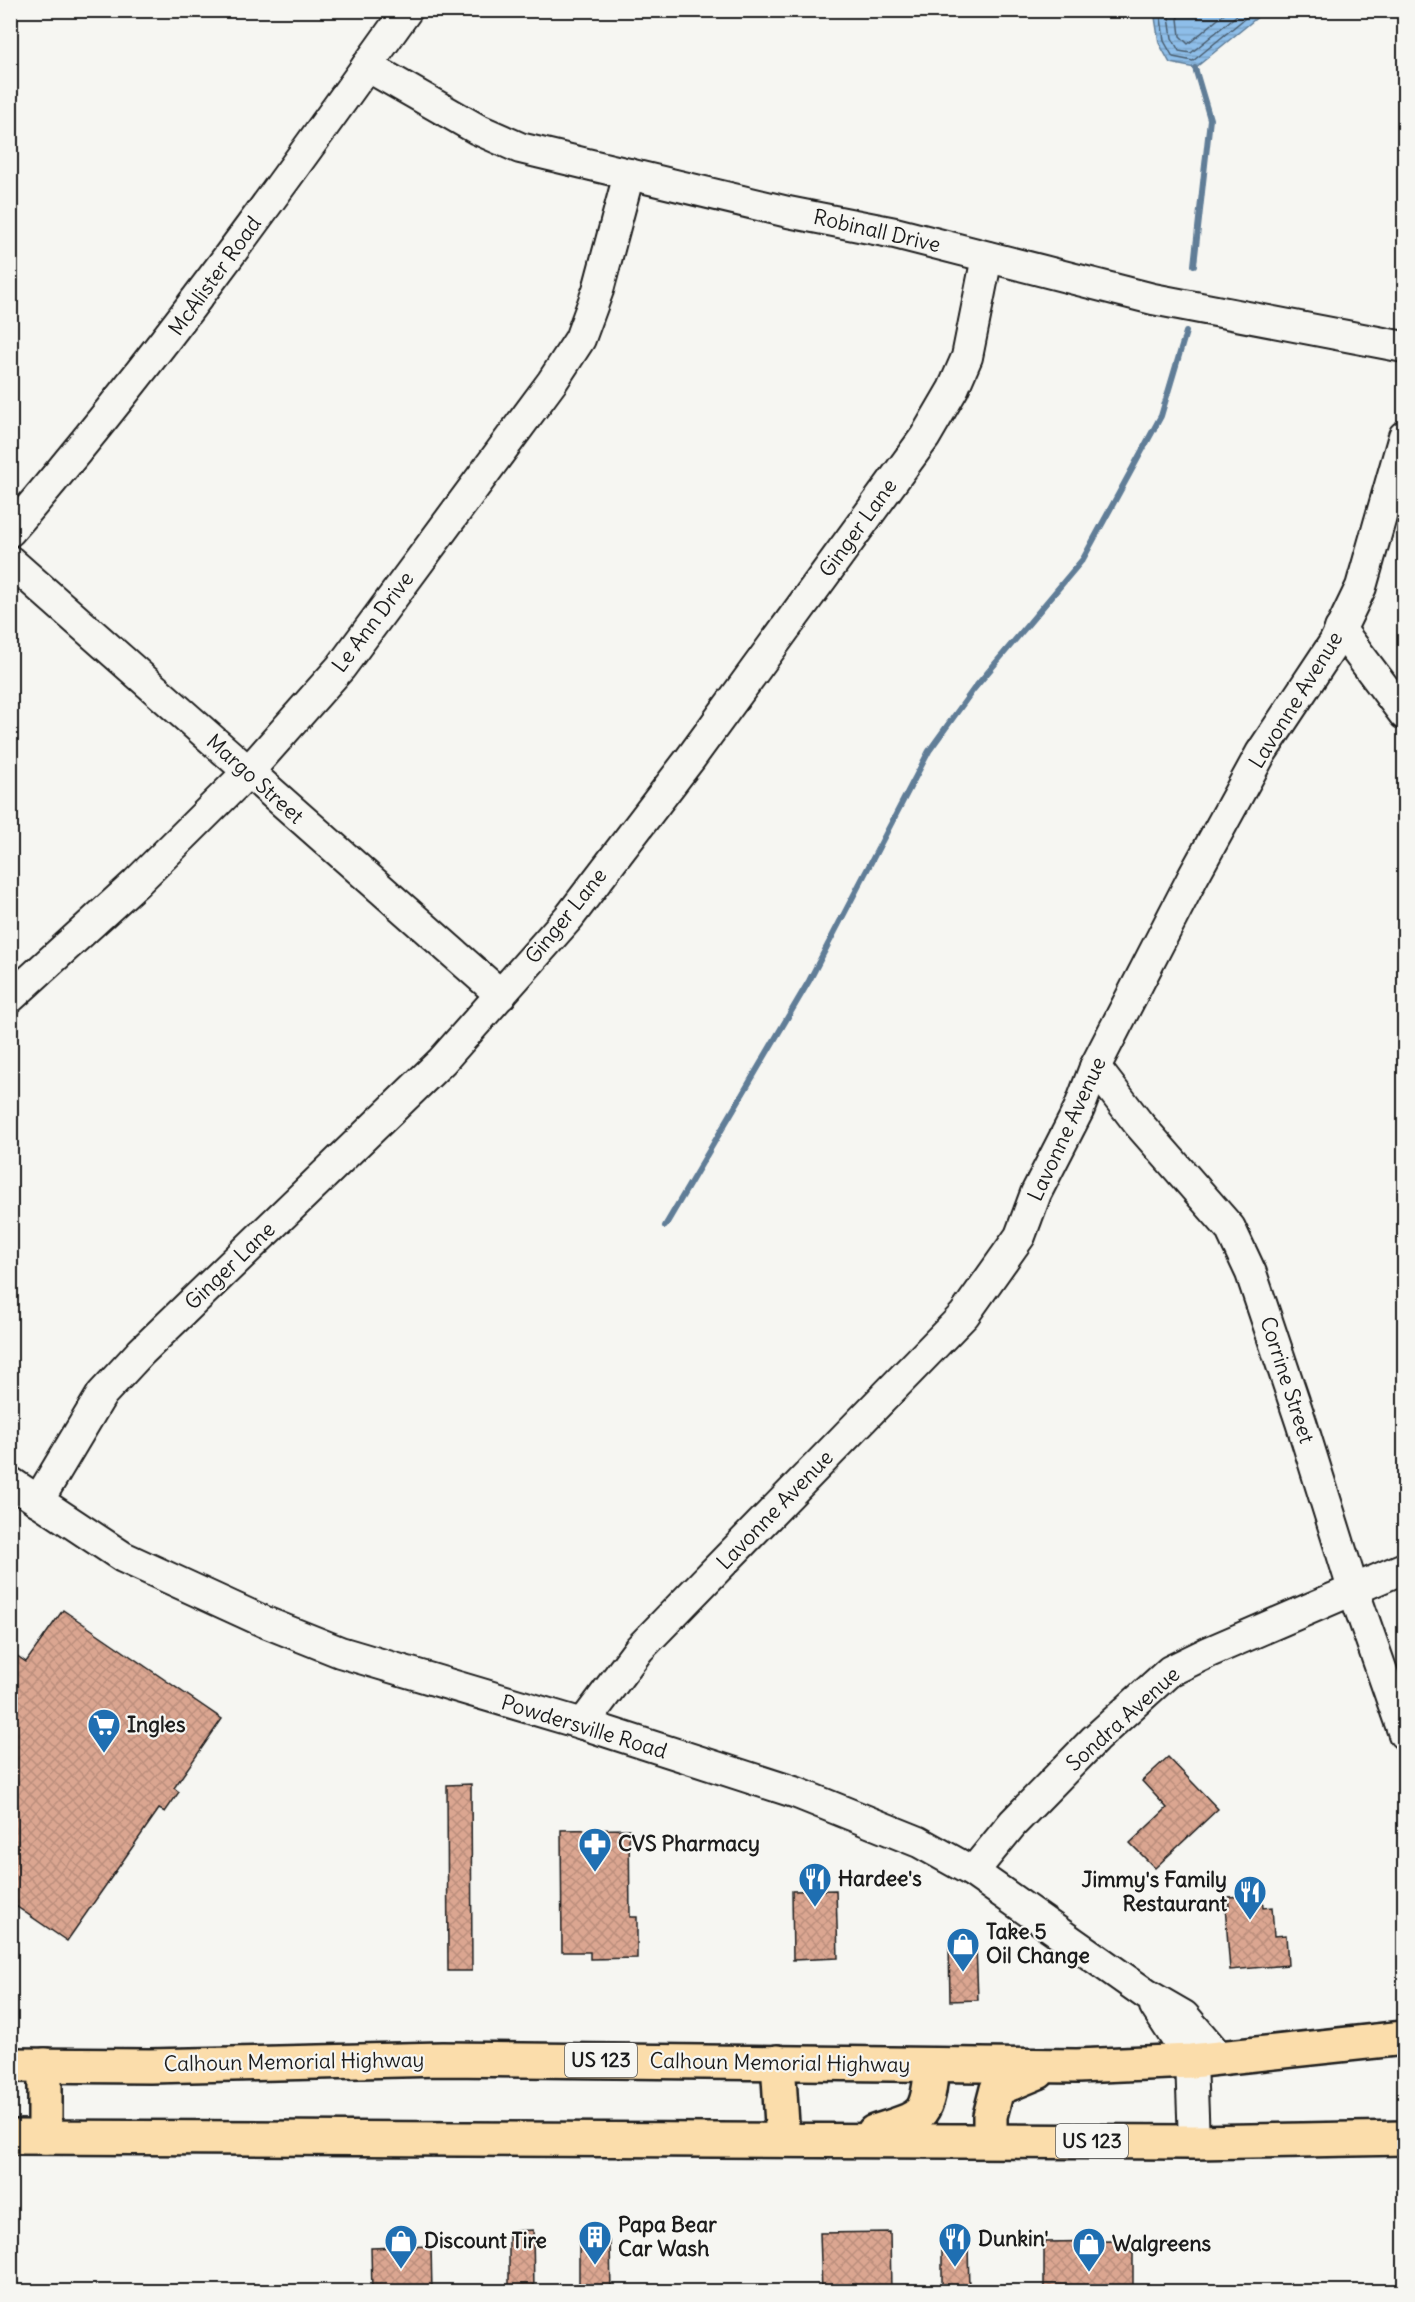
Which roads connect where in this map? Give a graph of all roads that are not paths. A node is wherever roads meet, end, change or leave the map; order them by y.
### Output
1 (407, 10) edge
2 (367, 66) junction
3 (629, 174) junction
4 (987, 257) junction
5 (1404, 347) edge
6 (1404, 436) edge
7 (10, 531) edge
8 (10, 561) edge
9 (1340, 629) junction
10 (1404, 714) edge
11 (248, 772) junction
12 (501, 994) junction
13 (10, 998) edge
14 (1095, 1067) junction
15 (10, 1482) edge
16 (38, 1501) junction
17 (1404, 1568) edge
18 (1353, 1589) junction
19 (583, 1724) junction
20 (1404, 1734) edge
21 (973, 1872) junction
22 (1404, 2038) edge
23 (1206, 2060) junction
24 (778, 2062) junction
25 (932, 2065) junction
26 (10, 2066) edge
27 (45, 2066) junction
28 (1055, 2066) junction
29 (10, 2137) edge
30 (45, 2137) junction
31 (1404, 2138) edge
32 (783, 2140) junction
33 (847, 2140) junction
34 (990, 2140) junction
35 (1194, 2142) junction

1 - 2 street, McAlister Road
2 - 3 street, Robinall Drive
2 - 7 street, McAlister Road
3 - 4 street, Robinall Drive
3 - 11 street, Le Ann Drive
4 - 5 street, Robinall Drive
4 - 12 street, Ginger Lane
6 - 9 street, Lavonne Avenue
8 - 11 street, Margo Street
9 - 10 street
9 - 14 street, Lavonne Avenue
11 - 12 street, Margo Street
11 - 13 street, Le Ann Drive
12 - 16 street, Ginger Lane
14 - 18 street, Corrine Street
14 - 19 street, Lavonne Avenue
15 - 16 street, Powdersville Road
16 - 19 street, Powdersville Road
17 - 18 street, Sondra Avenue
18 - 20 street, Corrine Street
18 - 21 street, Sondra Avenue
19 - 21 street, Powdersville Road
21 - 23 street, Powdersville Road
22 - 23 highway, Calhoun Memorial Highway / US 123
23 - 28 highway, Calhoun Memorial Highway / US 123
23 - 35 street
24 - 25 highway, Calhoun Memorial Highway / US 123
24 - 27 highway, Calhoun Memorial Highway / US 123
24 - 32 highway
25 - 28 highway, Calhoun Memorial Highway / US 123
25 - 33 highway
26 - 27 highway, Calhoun Memorial Highway / US 123
27 - 30 highway
28 - 34 highway
29 - 30 highway, US 123
30 - 32 highway, US 123
31 - 35 highway, US 123
32 - 33 highway, US 123
33 - 34 highway, US 123
34 - 35 highway, US 123

